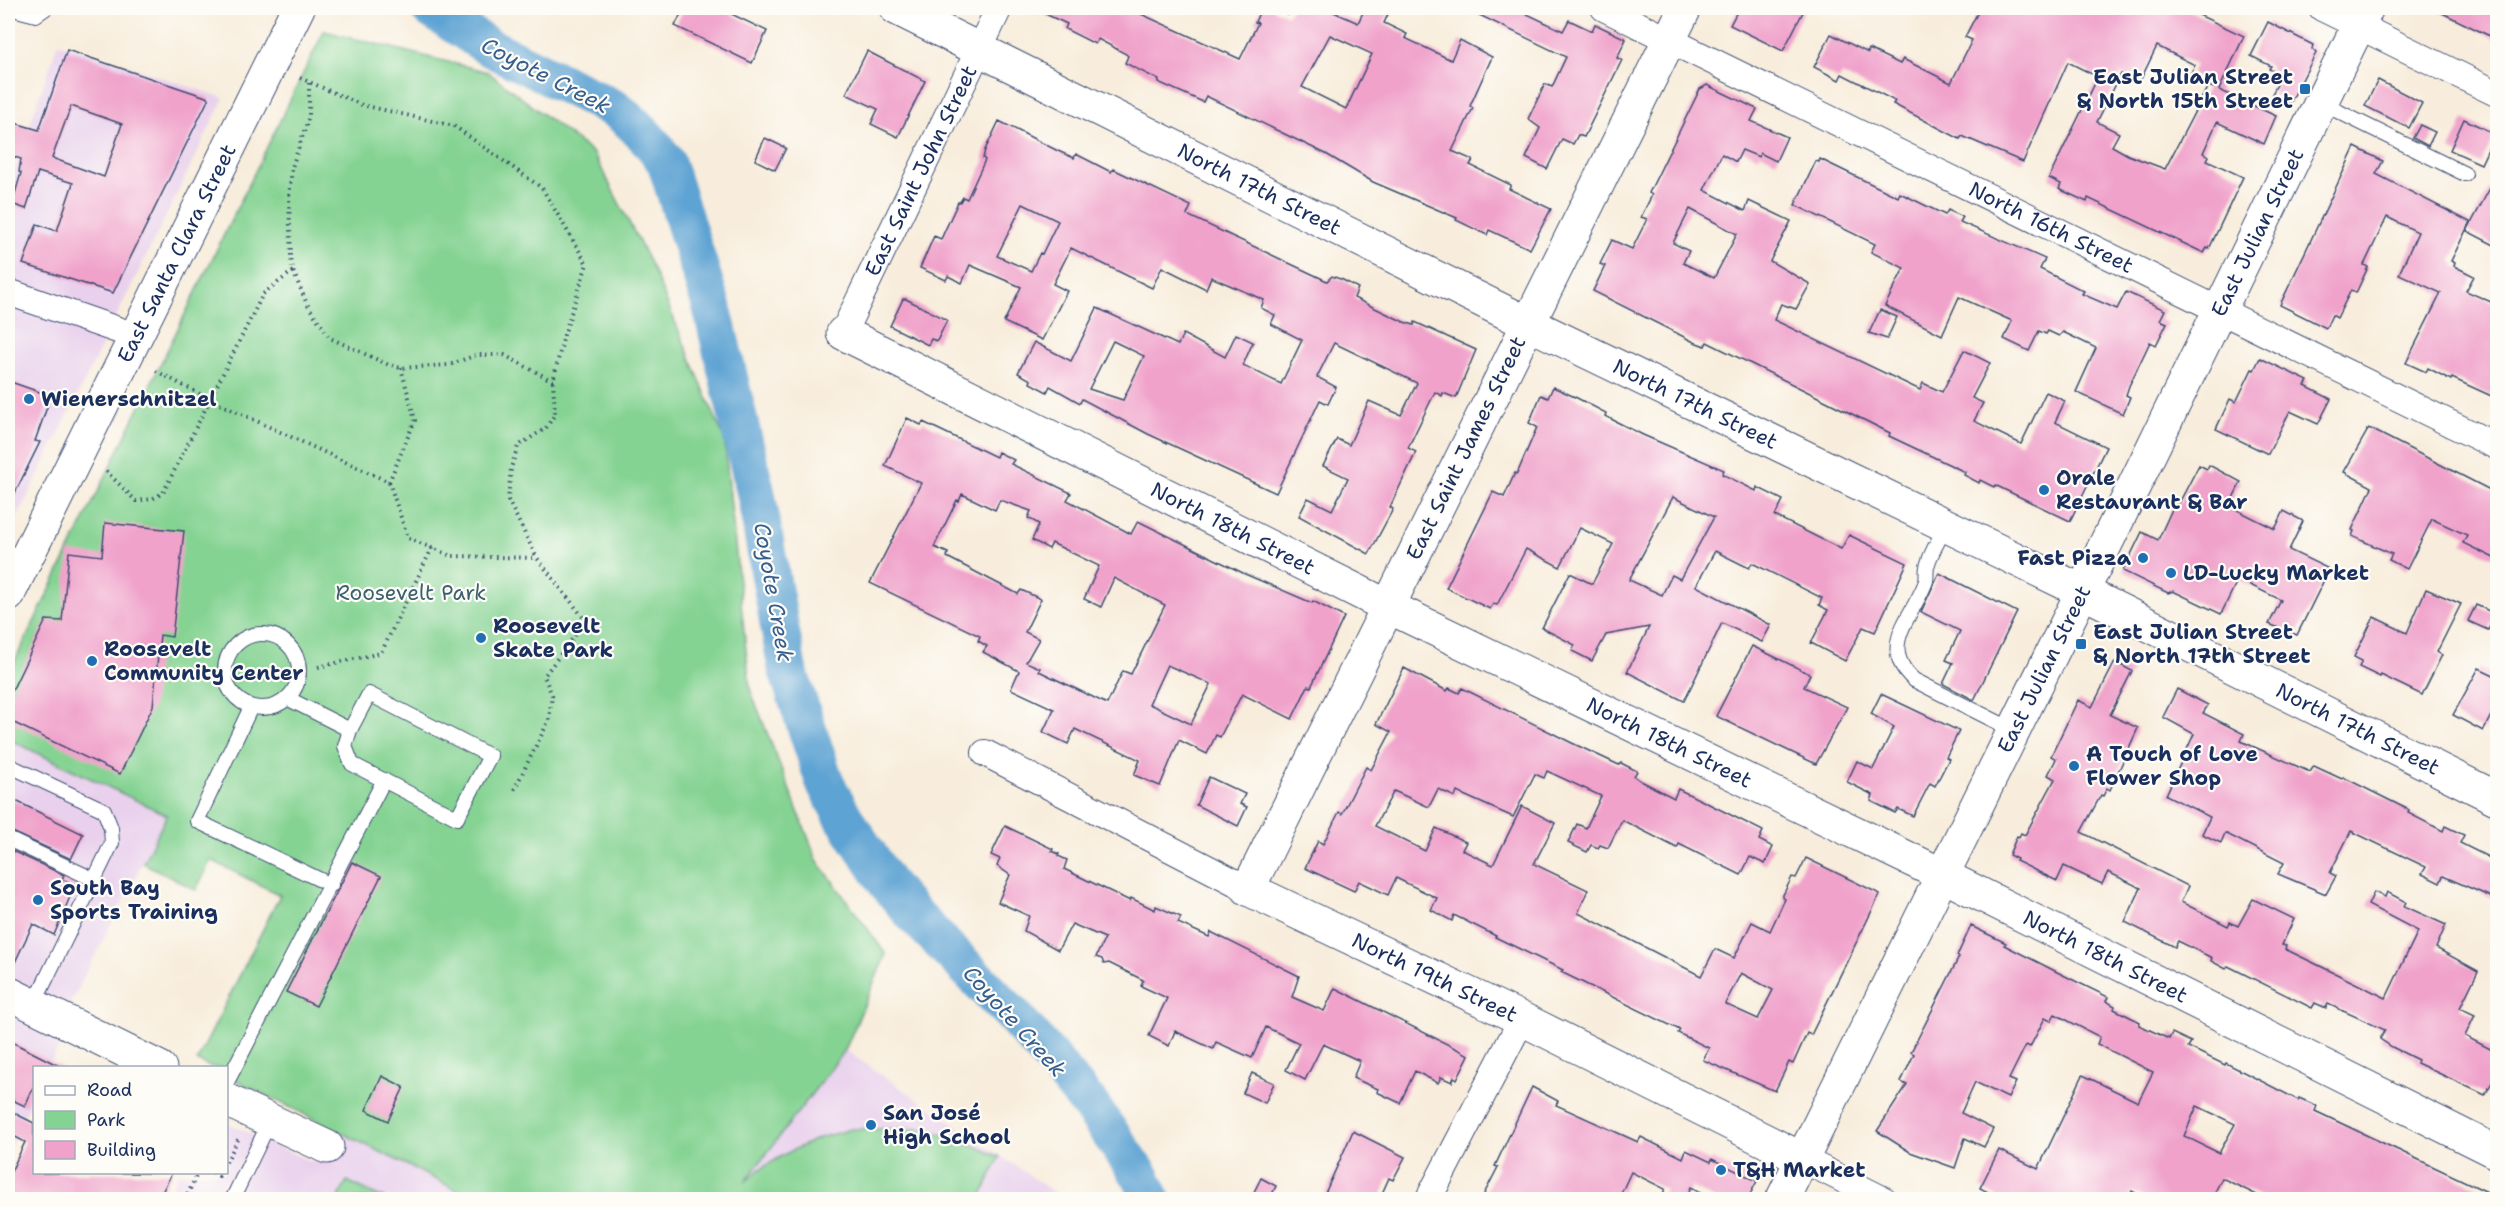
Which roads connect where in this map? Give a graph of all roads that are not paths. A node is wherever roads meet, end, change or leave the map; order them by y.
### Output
1 (9, 8) edge
2 (46, 8) edge
3 (298, 8) edge
4 (896, 8) edge
5 (999, 8) edge
6 (1604, 8) edge
7 (1685, 8) edge
8 (2322, 8) edge
9 (2363, 17) edge
10 (1668, 39) junction
11 (980, 48) junction
12 (2498, 94) edge
13 (2321, 103) junction
14 (2464, 174) dead end
15 (10, 299) edge
16 (2220, 310) junction
17 (1528, 323) junction
18 (843, 333) joint
19 (135, 336) junction
20 (2498, 447) edge
21 (1947, 525) junction
22 (2082, 591) junction
23 (8, 595) edge
24 (1387, 606) junction
25 (287, 698) junction
26 (251, 707) junction
27 (350, 730) junction
28 (2014, 730) junction
29 (985, 753) dead end
30 (8, 765) edge
31 (384, 780) junction
32 (2498, 799) edge
33 (8, 839) edge
34 (1942, 875) junction
35 (95, 880) junction
36 (331, 885) junction
37 (1248, 889) junction
38 (20, 999) edge
39 (1522, 1019) junction
40 (156, 1066) edge
41 (228, 1080) edge
42 (228, 1101) edge
43 (270, 1120) junction
44 (327, 1147) dead end
45 (2498, 1153) edge
46 (1802, 1159) junction
47 (232, 1200) edge
48 (1428, 1200) edge
49 (1782, 1200) edge
50 (1884, 1200) edge

1 - 2 lane
3 - 19 main road, East Santa Clara Street
4 - 11 main road, North 17th Street
5 - 11 street, East Saint John Street
6 - 10 street, North 16th Street
7 - 10 main road, East Saint James Street
8 - 9 street
9 - 12 street
9 - 13 main road, East Julian Street
10 - 16 street, North 16th Street
10 - 17 main road, East Saint James Street
11 - 17 main road, North 17th Street
11 - 18 street, East Saint John Street
13 - 14 lane
13 - 16 main road, East Julian Street
15 - 19 street
16 - 20 street, North 16th Street
16 - 22 main road, East Julian Street
17 - 21 main road, North 17th Street
17 - 24 main road, East Saint James Street
18 - 24 main road, North 18th Street
19 - 23 main road, East Santa Clara Street
21 - 22 main road, North 17th Street
21 - 28 lane
22 - 28 main road, East Julian Street
22 - 32 main road, North 17th Street
24 - 34 main road, North 18th Street
24 - 37 main road, East Saint James Street
25 - 26 lane
25 - 26 lane
25 - 27 lane
26 - 36 lane
27 - 31 lane
27 - 31 lane
28 - 34 main road, East Julian Street
29 - 37 street, North 19th Street
30 - 35 lane
31 - 36 lane
33 - 35 lane
34 - 45 main road, North 18th Street
34 - 46 main road, East Julian Street
35 - 38 lane
36 - 41 lane
37 - 39 main road, North 19th Street
38 - 40 main road
39 - 46 main road, North 19th Street
39 - 48 street
42 - 43 main road
43 - 44 main road
43 - 47 lane
46 - 49 main road, East Julian Street
46 - 50 street, North 19th Street

